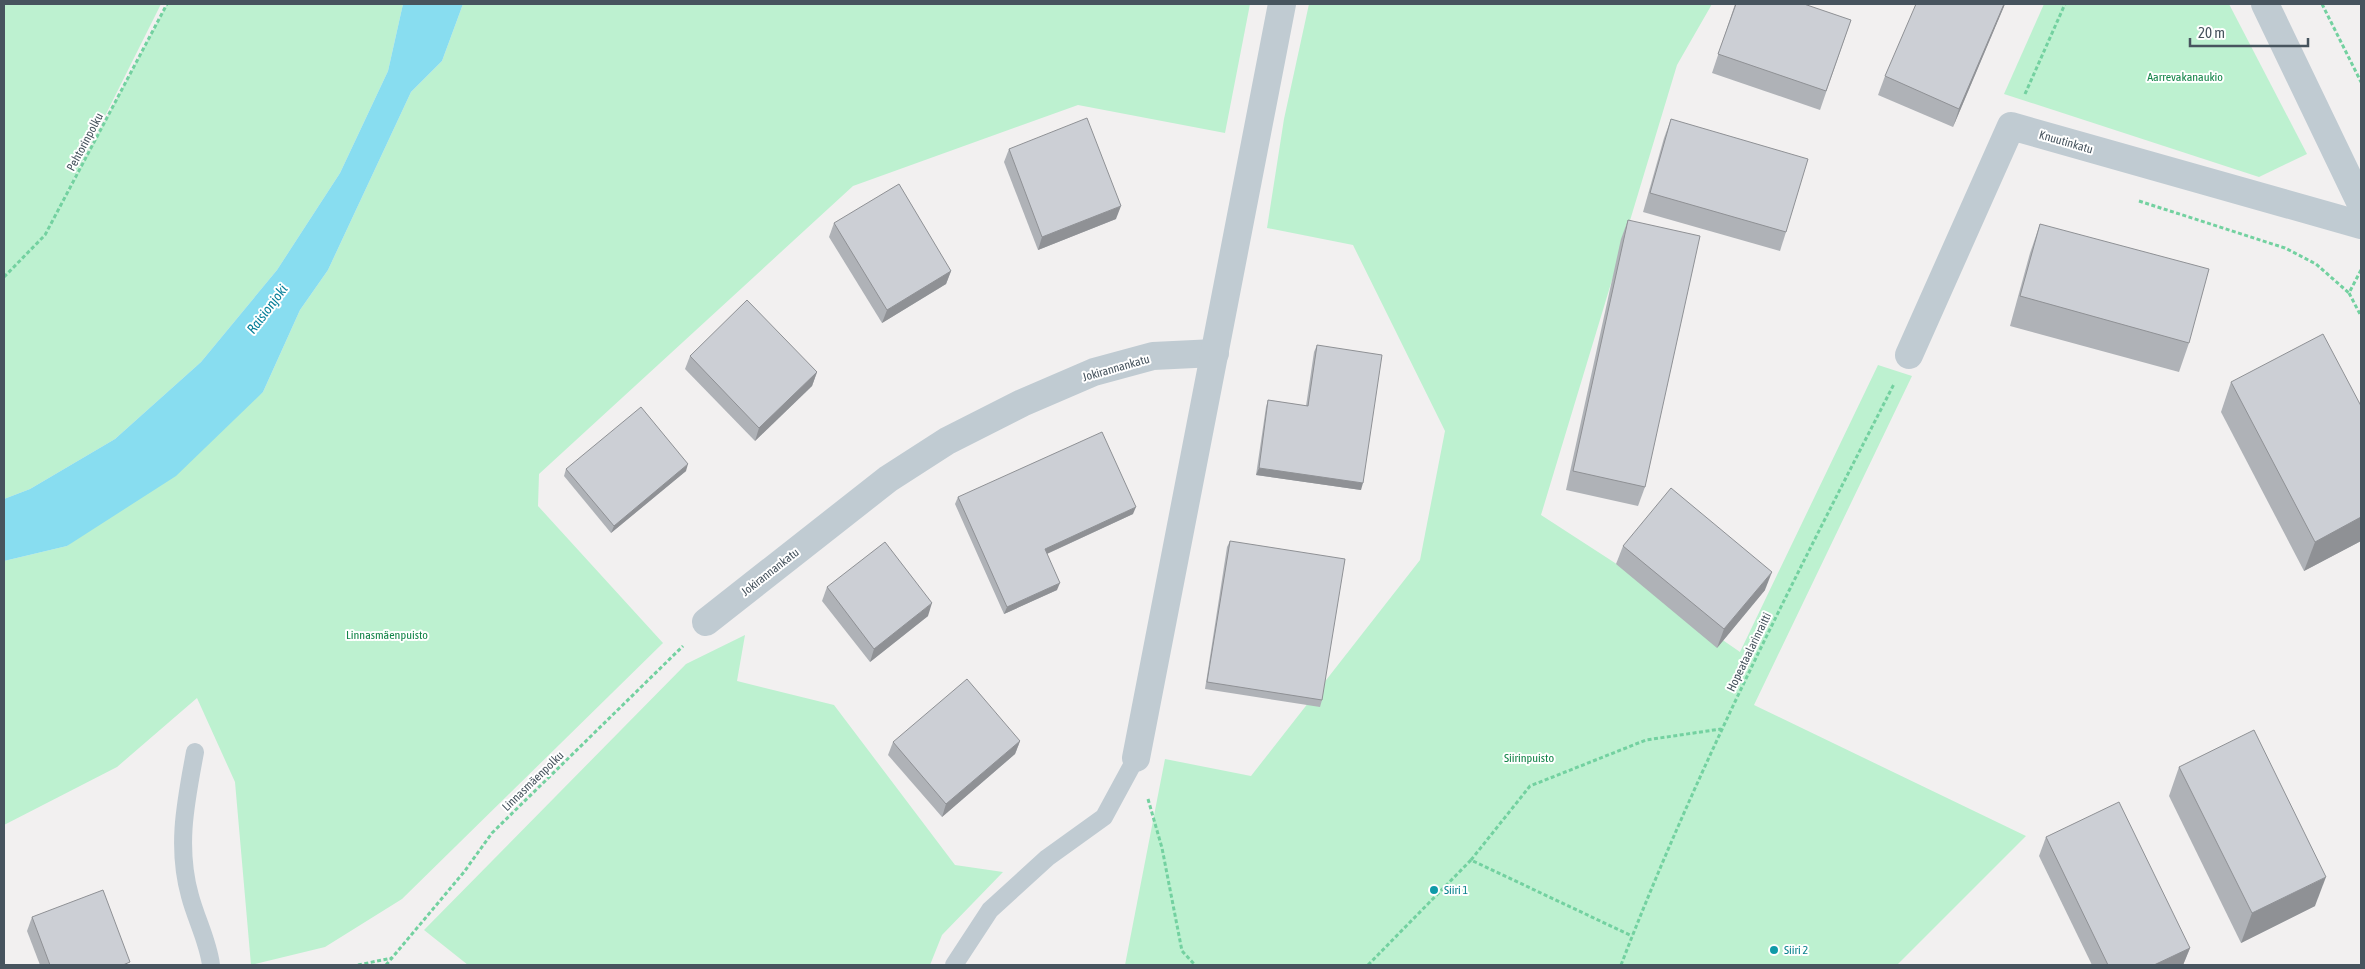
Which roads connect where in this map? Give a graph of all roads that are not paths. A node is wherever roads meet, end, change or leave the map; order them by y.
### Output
1 (1282, 4) edge
2 (2265, 4) edge
3 (2361, 204) edge
4 (2361, 225) edge
5 (1215, 353) junction
6 (1909, 355) road end
7 (706, 622) road end
8 (195, 752) dead end
9 (1136, 758) joint
10 (211, 965) edge
11 (954, 965) edge

1 - 5 street
2 - 3 street
4 - 6 street, Knuutinkatu
5 - 7 street, Jokirannankatu
5 - 9 street
8 - 10 lane
9 - 11 lane

